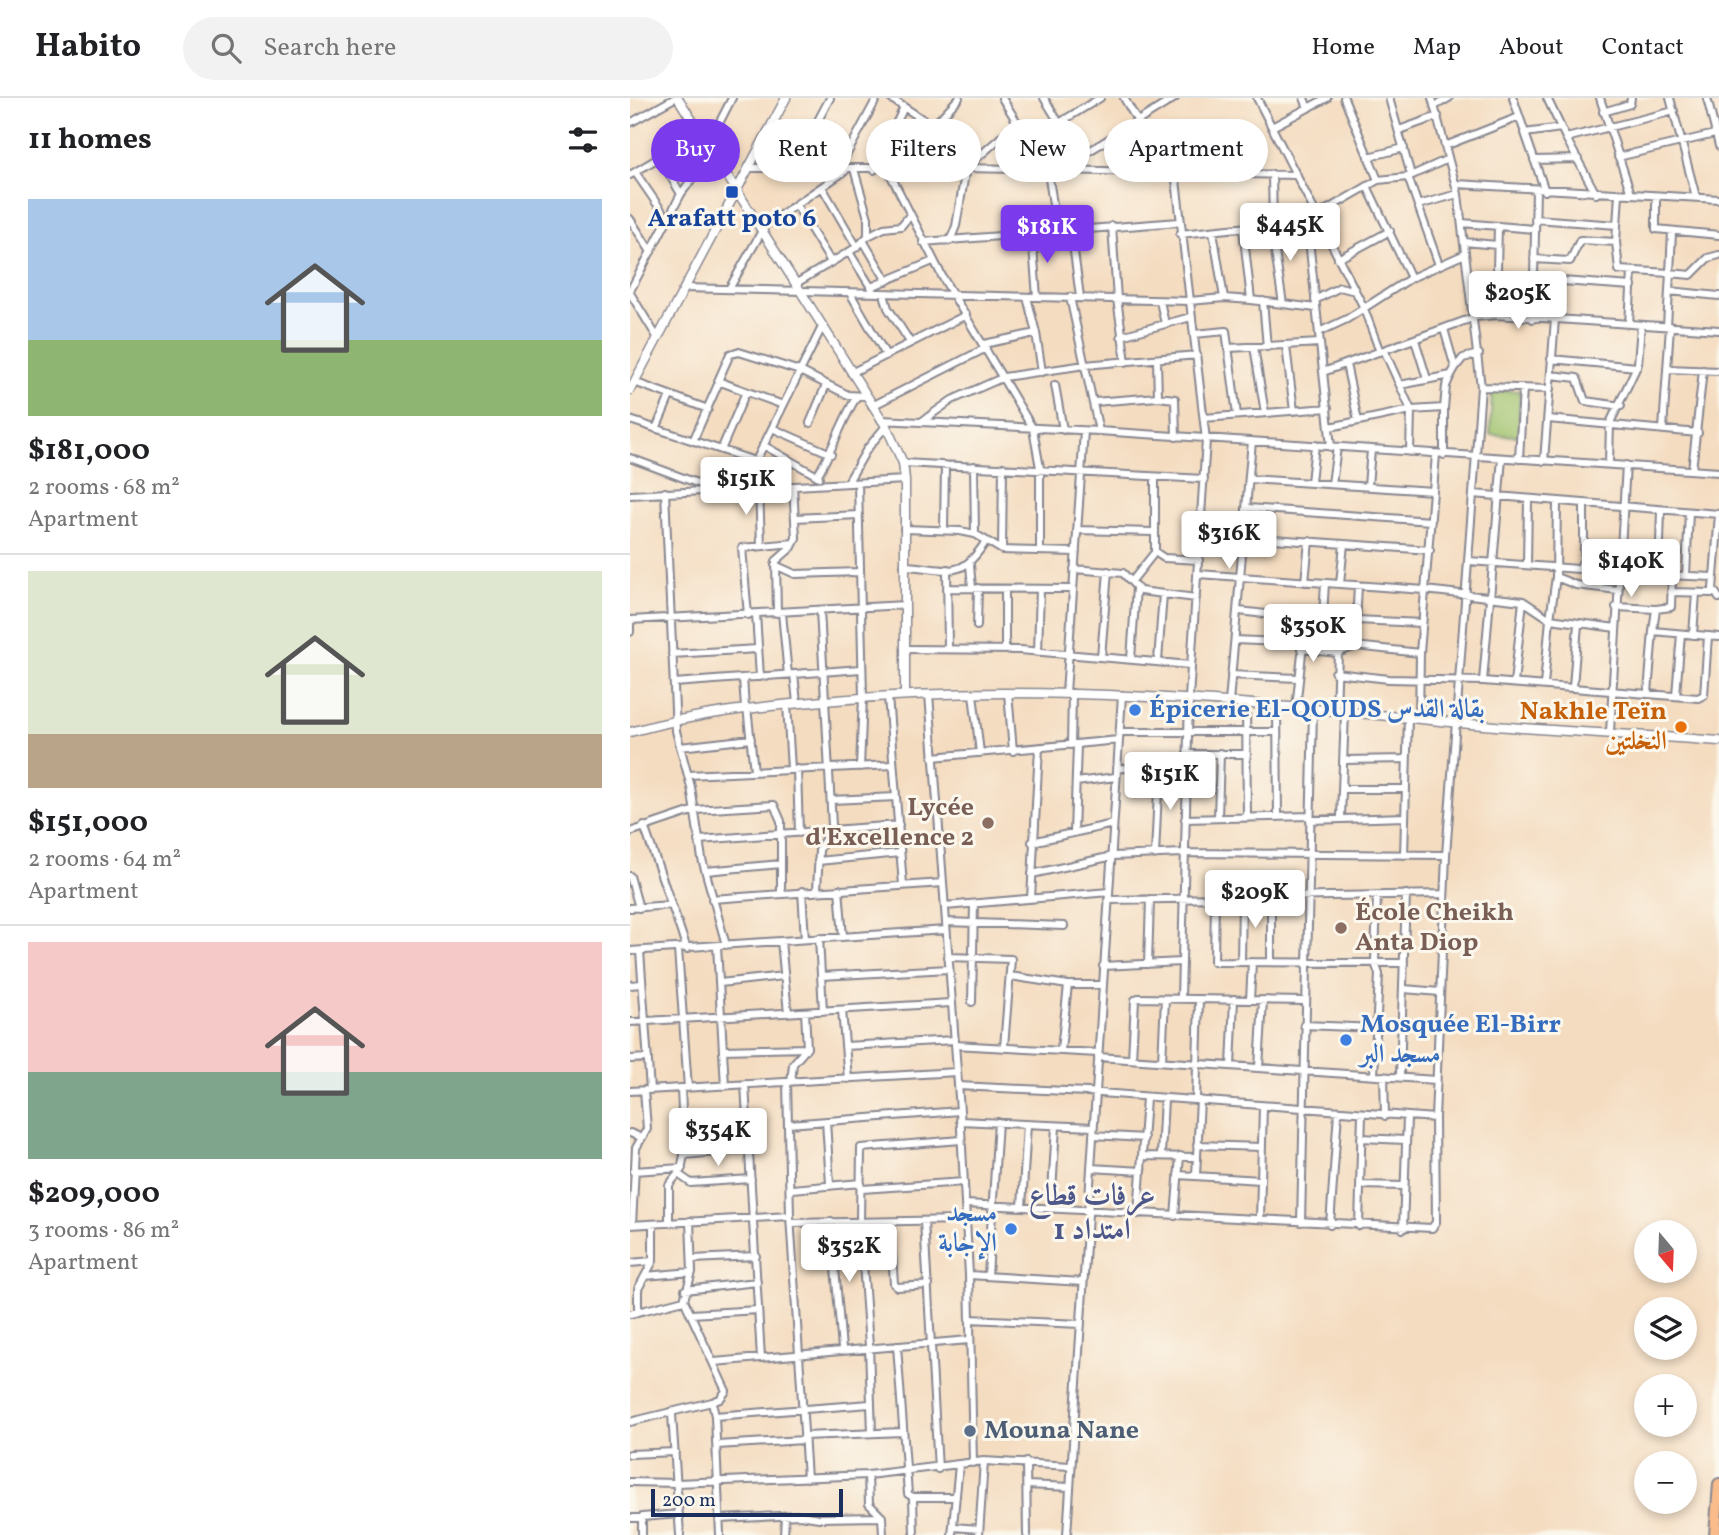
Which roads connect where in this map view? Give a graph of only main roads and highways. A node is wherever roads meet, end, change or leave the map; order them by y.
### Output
1 (1719, 1484) edge
2 (1715, 1535) edge

1 - 2 highway

